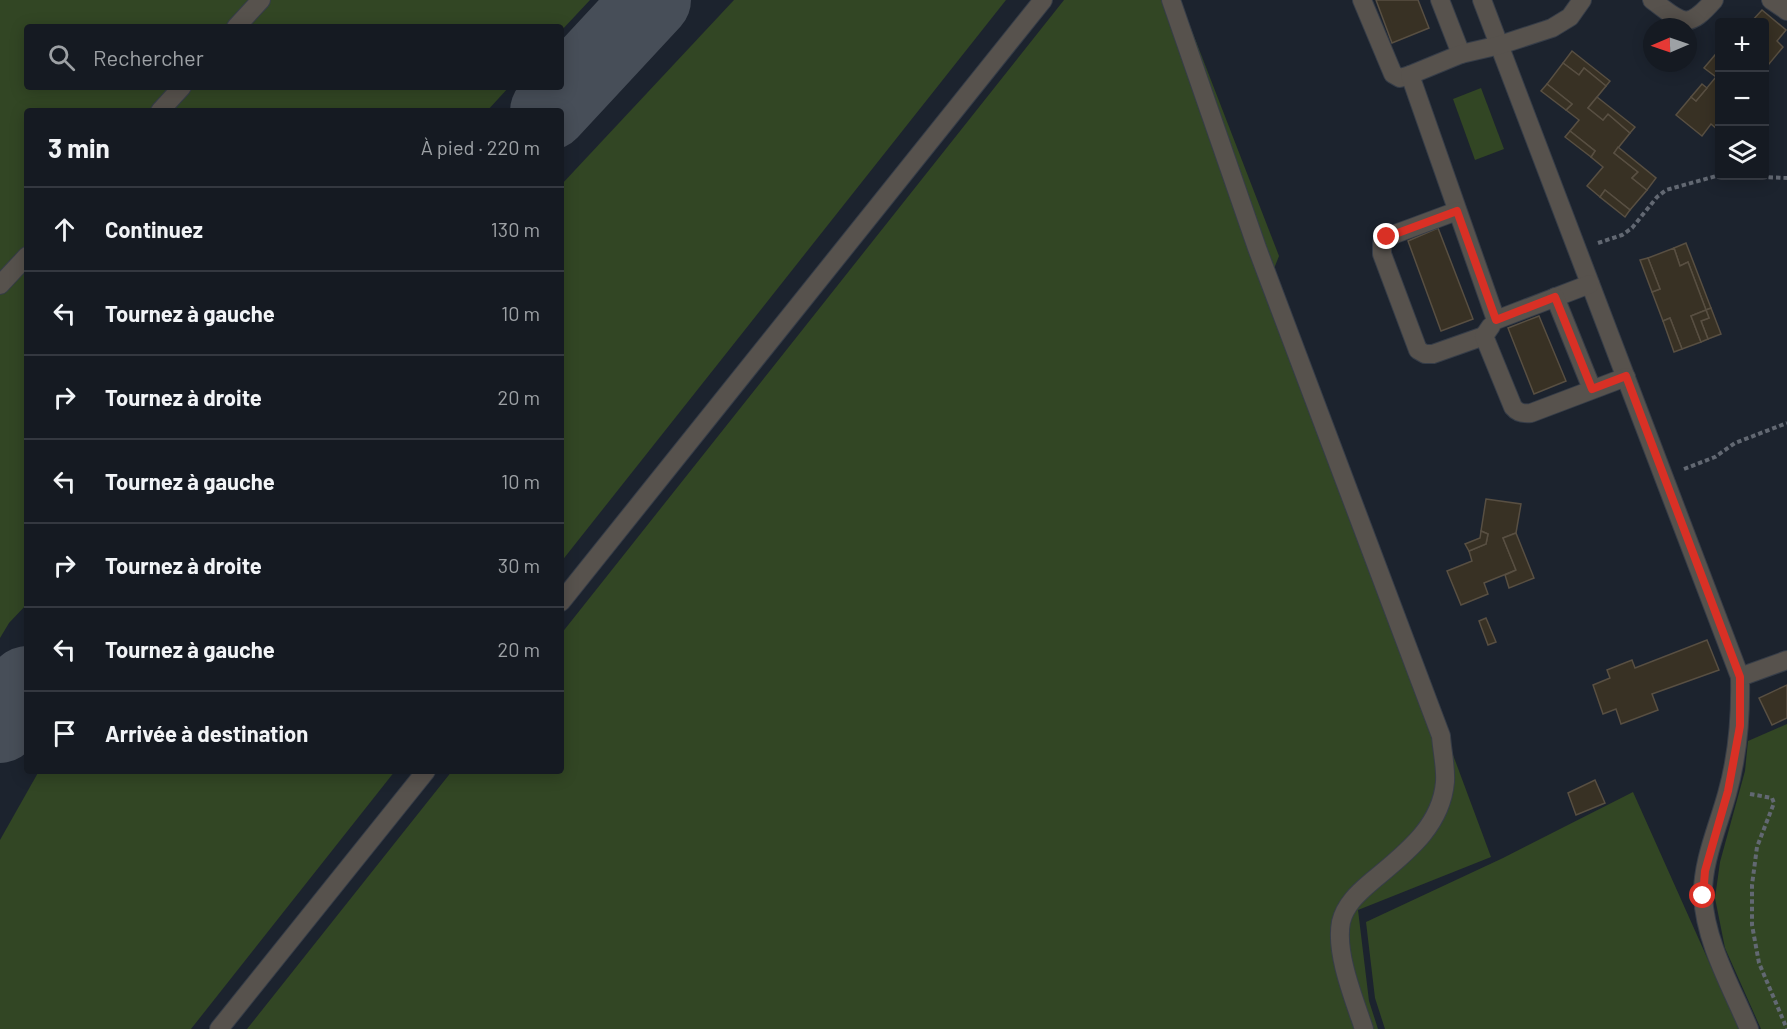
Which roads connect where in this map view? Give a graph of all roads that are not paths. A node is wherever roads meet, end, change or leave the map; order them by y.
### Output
1 (261, 0) edge
2 (1043, 0) edge
3 (1171, 0) edge
4 (1362, 0) edge
5 (1440, 0) edge
6 (1482, 0) edge
7 (1582, 0) edge
8 (1652, 0) edge
9 (1714, 0) edge
10 (1772, 0) edge
11 (1787, 11) edge
12 (239, 24) edge
13 (1500, 45) junction
14 (1461, 54) junction
15 (1410, 75) junction
16 (179, 90) edge
17 (163, 108) edge
18 (1457, 211) junction
19 (24, 259) edge
20 (1590, 284) junction
21 (0, 285) edge
22 (1555, 297) junction
23 (1496, 320) junction
24 (1484, 336) junction
25 (1626, 376) junction
26 (1592, 389) junction
27 (564, 598) edge
28 (1787, 660) edge
29 (1740, 677) junction
30 (424, 774) edge
31 (219, 1029) edge
32 (1364, 1029) edge
33 (1749, 1029) edge

1 - 12 street
2 - 27 street
3 - 32 street
4 - 15 street
5 - 14 street
6 - 13 street
7 - 13 street
8 - 9 street
10 - 11 street
13 - 14 street
13 - 20 street
14 - 15 street
15 - 18 street
16 - 17 street
18 - 23 street
18 - 24 street
19 - 21 street
20 - 22 street
20 - 25 street
22 - 23 street
22 - 26 street
23 - 24 street
24 - 26 street
25 - 26 street
25 - 29 street
28 - 29 street
29 - 33 street
30 - 31 street

